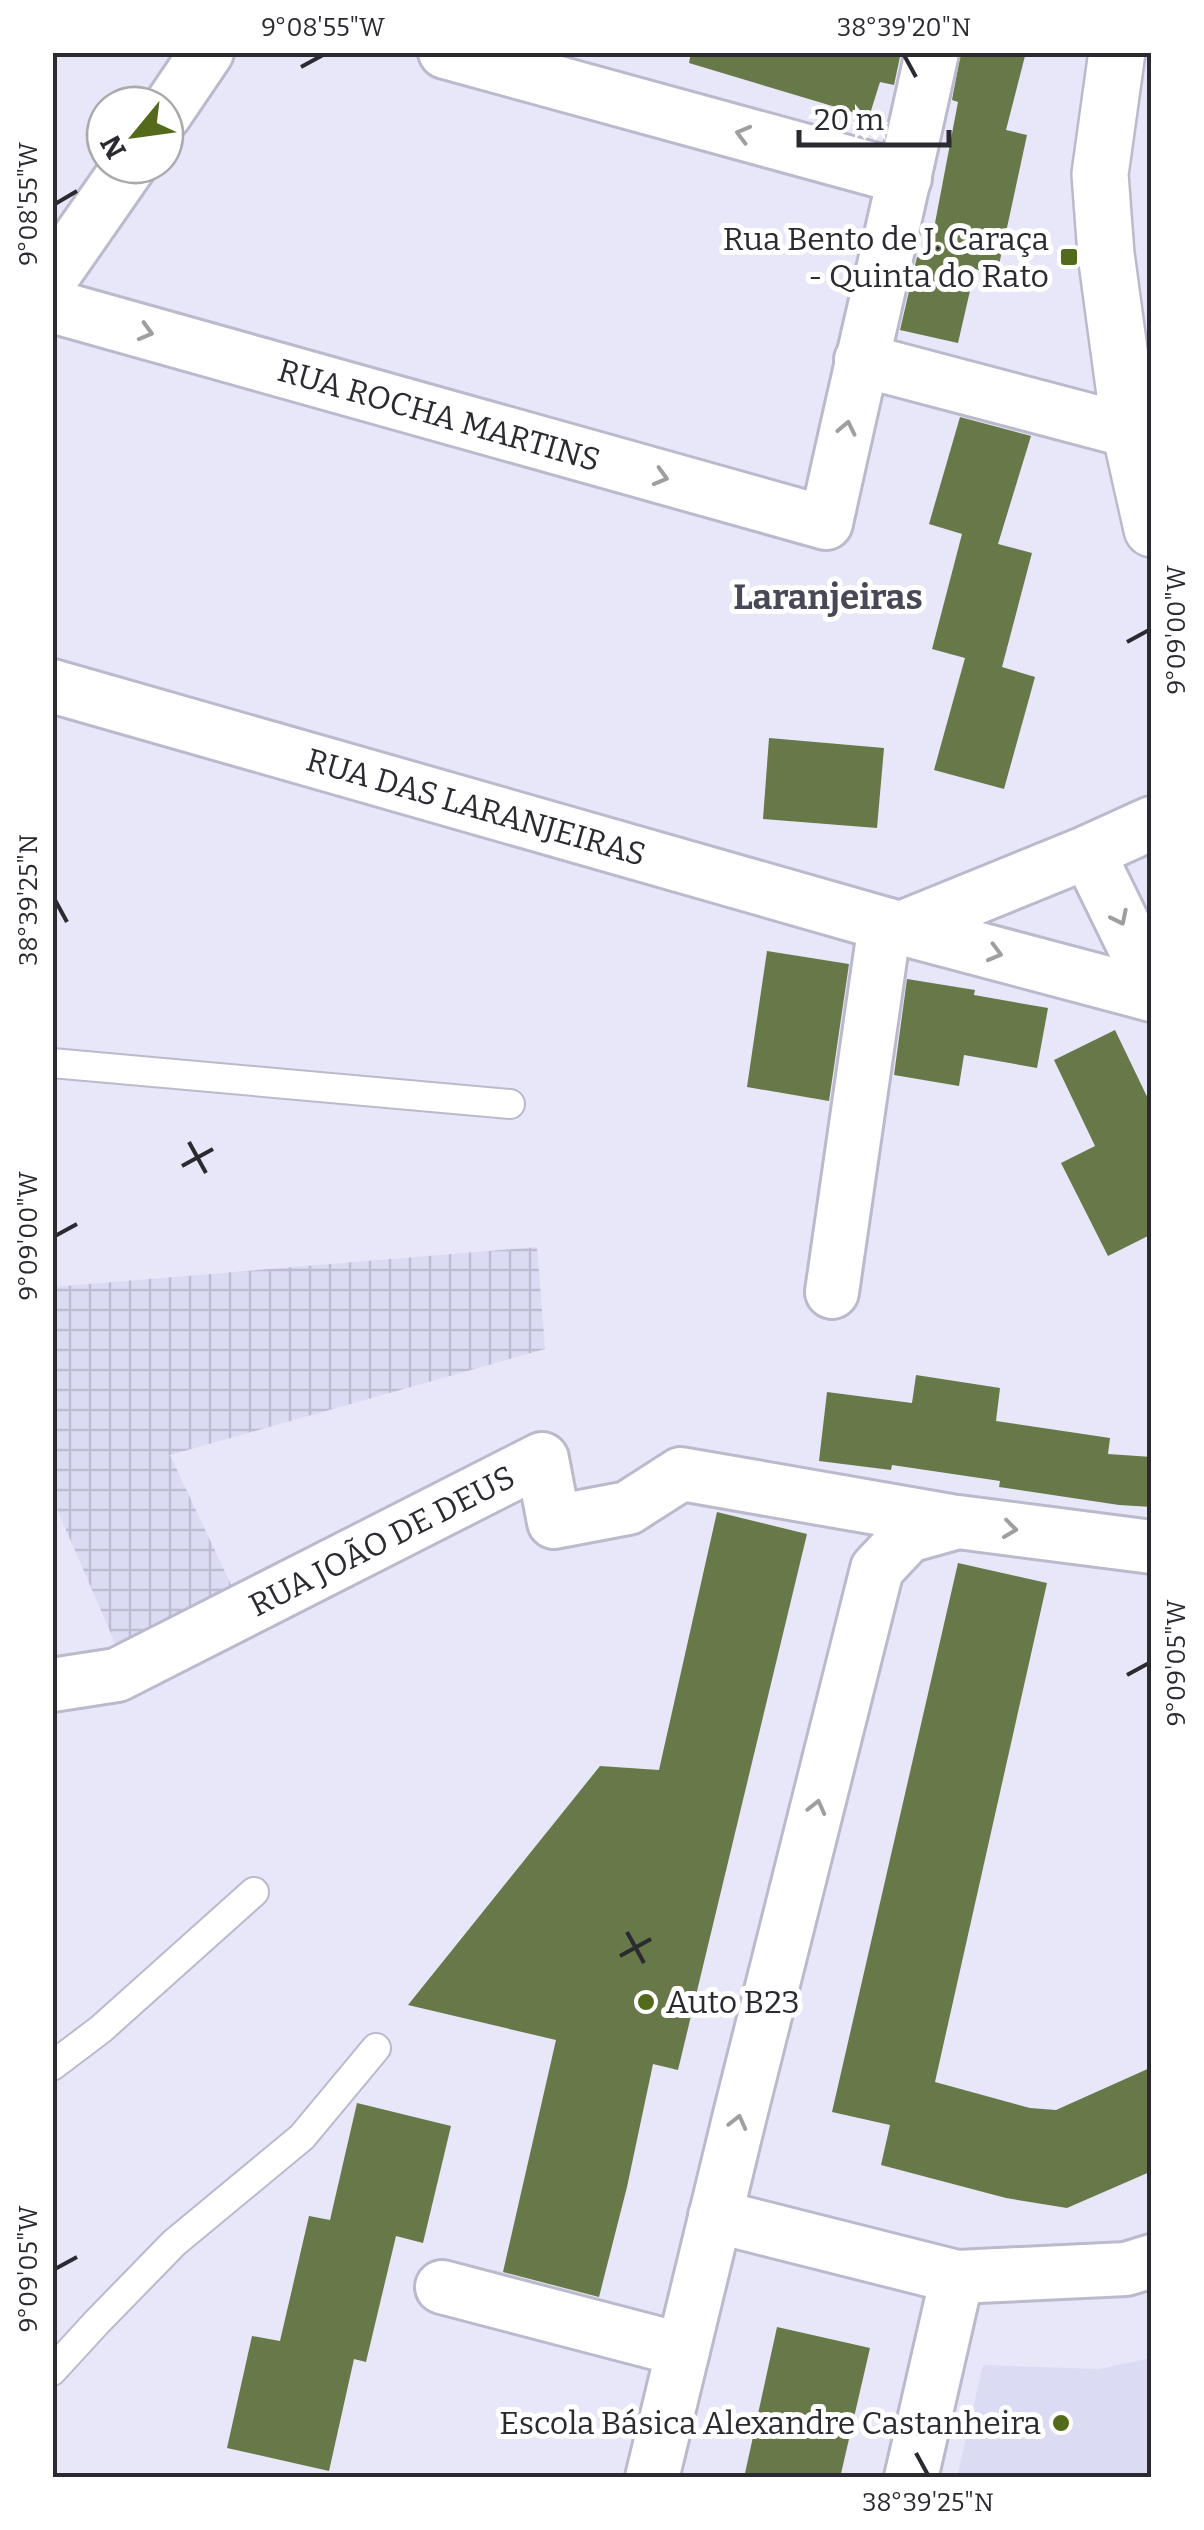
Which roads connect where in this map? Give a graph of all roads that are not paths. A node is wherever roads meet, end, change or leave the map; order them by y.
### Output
1 (207, 52) edge
2 (446, 52) edge
3 (932, 52) edge
4 (1117, 52) edge
5 (185, 85) edge
6 (905, 178) junction
7 (116, 185) edge
8 (52, 277) edge
9 (52, 306) edge
10 (861, 360) junction
11 (1130, 431) junction
12 (1152, 529) edge
13 (52, 686) edge
14 (1152, 823) edge
15 (1088, 852) junction
16 (893, 926) junction
17 (1152, 983) edge
18 (1152, 994) edge
19 (52, 1064) edge
20 (510, 1104) dead end
21 (832, 1292) dead end
22 (958, 1522) junction
23 (1152, 1547) edge
24 (52, 1685) edge
25 (254, 1892) dead end
26 (376, 2048) dead end
27 (52, 2066) edge
28 (715, 2216) junction
29 (1152, 2260) edge
30 (956, 2278) junction
31 (442, 2287) dead end
32 (683, 2350) junction
33 (52, 2371) edge
34 (652, 2478) edge
35 (911, 2478) edge

1 - 5 street
6 -> 2 street
3 - 6 street
4 - 11 main road
6 - 10 street
7 - 8 street
9 -> 10 street, RUA ROCHA MARTINS
10 - 11 street
11 - 12 main road
13 - 16 street, RUA DAS LARANJEIRAS
14 - 15 street
15 - 16 street
15 -> 17 street
16 -> 18 street, RUA DAS LARANJEIRAS
16 - 21 street
19 - 20 lane
22 -> 23 street
22 - 24 street, RUA JOÃO DE DEUS
28 -> 22 street
25 - 27 lane
26 - 33 lane
28 - 30 street
28 - 32 street
29 - 30 street
30 - 35 street
31 - 32 street
32 - 34 street

